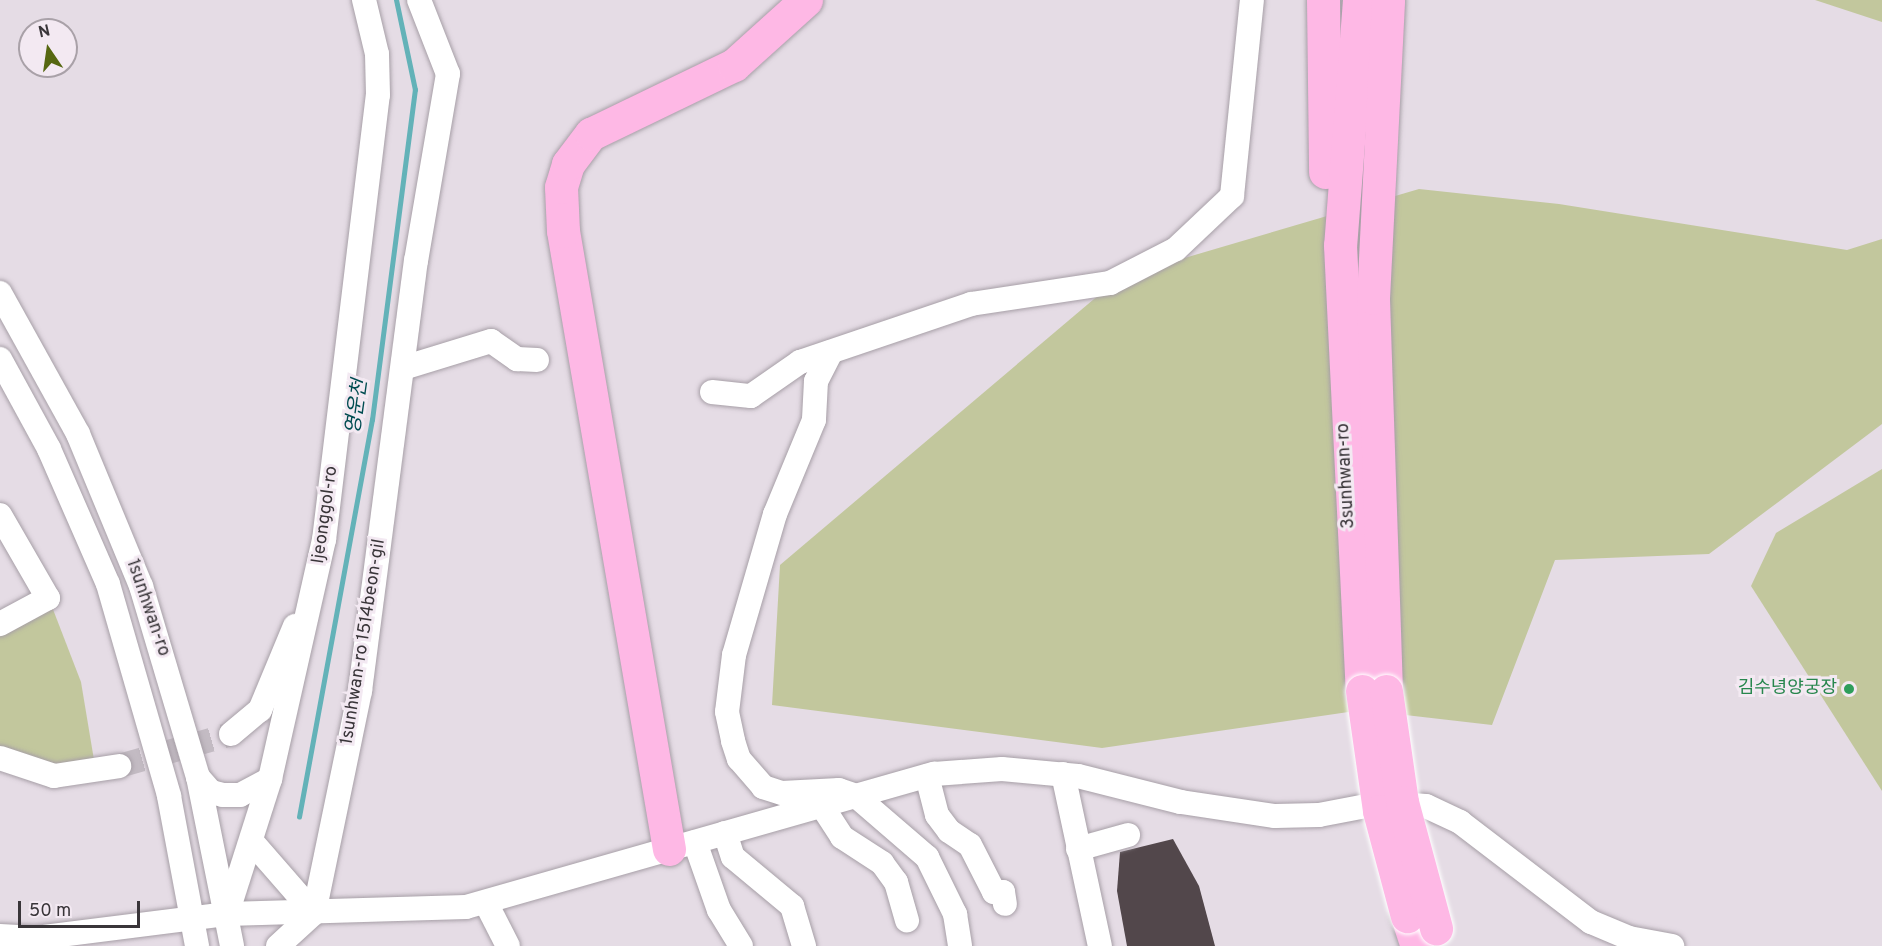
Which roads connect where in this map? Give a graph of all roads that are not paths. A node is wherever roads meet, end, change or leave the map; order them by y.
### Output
1 (364, 0) edge
2 (420, 0) edge
3 (806, 0) edge
4 (826, 0) edge
5 (1252, 0) edge
6 (1323, 0) edge
7 (1359, 0) edge
8 (1388, 0) edge
9 (0, 293) edge
10 (831, 352) junction
11 (0, 359) edge
12 (537, 360) dead end
13 (403, 368) junction
14 (712, 392) dead end
15 (1344, 396) junction
16 (0, 515) edge
17 (315, 592) junction
18 (0, 624) edge
19 (1374, 691) junction
20 (231, 735) tunnel mouth
21 (0, 758) edge
22 (119, 766) tunnel mouth
23 (1063, 774) junction
24 (927, 776) junction
25 (198, 777) junction
26 (270, 779) junction
27 (856, 796) junction
28 (822, 806) junction
29 (725, 833) junction
30 (1128, 835) dead end
31 (254, 843) junction
32 (681, 846) junction
33 (1078, 849) junction
34 (940, 879) junction
35 (486, 903) junction
36 (1005, 904) dead end
37 (314, 913) junction
38 (227, 914) junction
39 (907, 920) dead end
40 (1425, 934) edge
41 (0, 936) edge
42 (197, 946) edge
43 (232, 946) edge
44 (278, 946) edge
45 (508, 946) edge
46 (741, 946) edge
47 (804, 946) edge
48 (943, 946) edge
49 (960, 946) edge
50 (1100, 946) edge
51 (1672, 946) edge

1 - 17 street, Ijeonggol-ro
2 - 13 street, 1sunhwan-ro 1514beon-gil
3 - 32 highway
4 - 32 highway
5 - 10 street
6 - 15 highway
7 - 15 highway, 3sunhwan-ro
8 - 19 highway, 3sunhwan-ro
9 - 25 street, 1sunhwan-ro
10 - 14 street
10 - 27 street
11 - 42 street, 1sunhwan-ro
12 - 13 street
13 - 37 street, 1sunhwan-ro 1514beon-gil
15 - 19 highway, 3sunhwan-ro
16 - 18 street
17 - 20 street
17 - 26 street, Ijeonggol-ro
19 - 40 highway, 3sunhwan-ro, bridge
21 - 22 street
23 - 24 street
23 - 33 street
23 - 51 street
24 - 27 street
24 - 36 street
25 - 26 street
25 - 38 street, 1sunhwan-ro
26 - 31 street, Ijeonggol-ro
27 - 28 street
27 - 34 street
28 - 29 street
28 - 39 street
29 - 32 street
29 - 47 street
30 - 33 street
31 - 37 street
31 - 38 street, Ijeonggol-ro
32 - 35 street
32 - 46 street
33 - 50 street
34 - 48 street
34 - 49 street
35 - 37 street
35 - 45 street
37 - 38 street
37 - 44 street
38 - 41 street
38 - 43 street, 1sunhwan-ro

